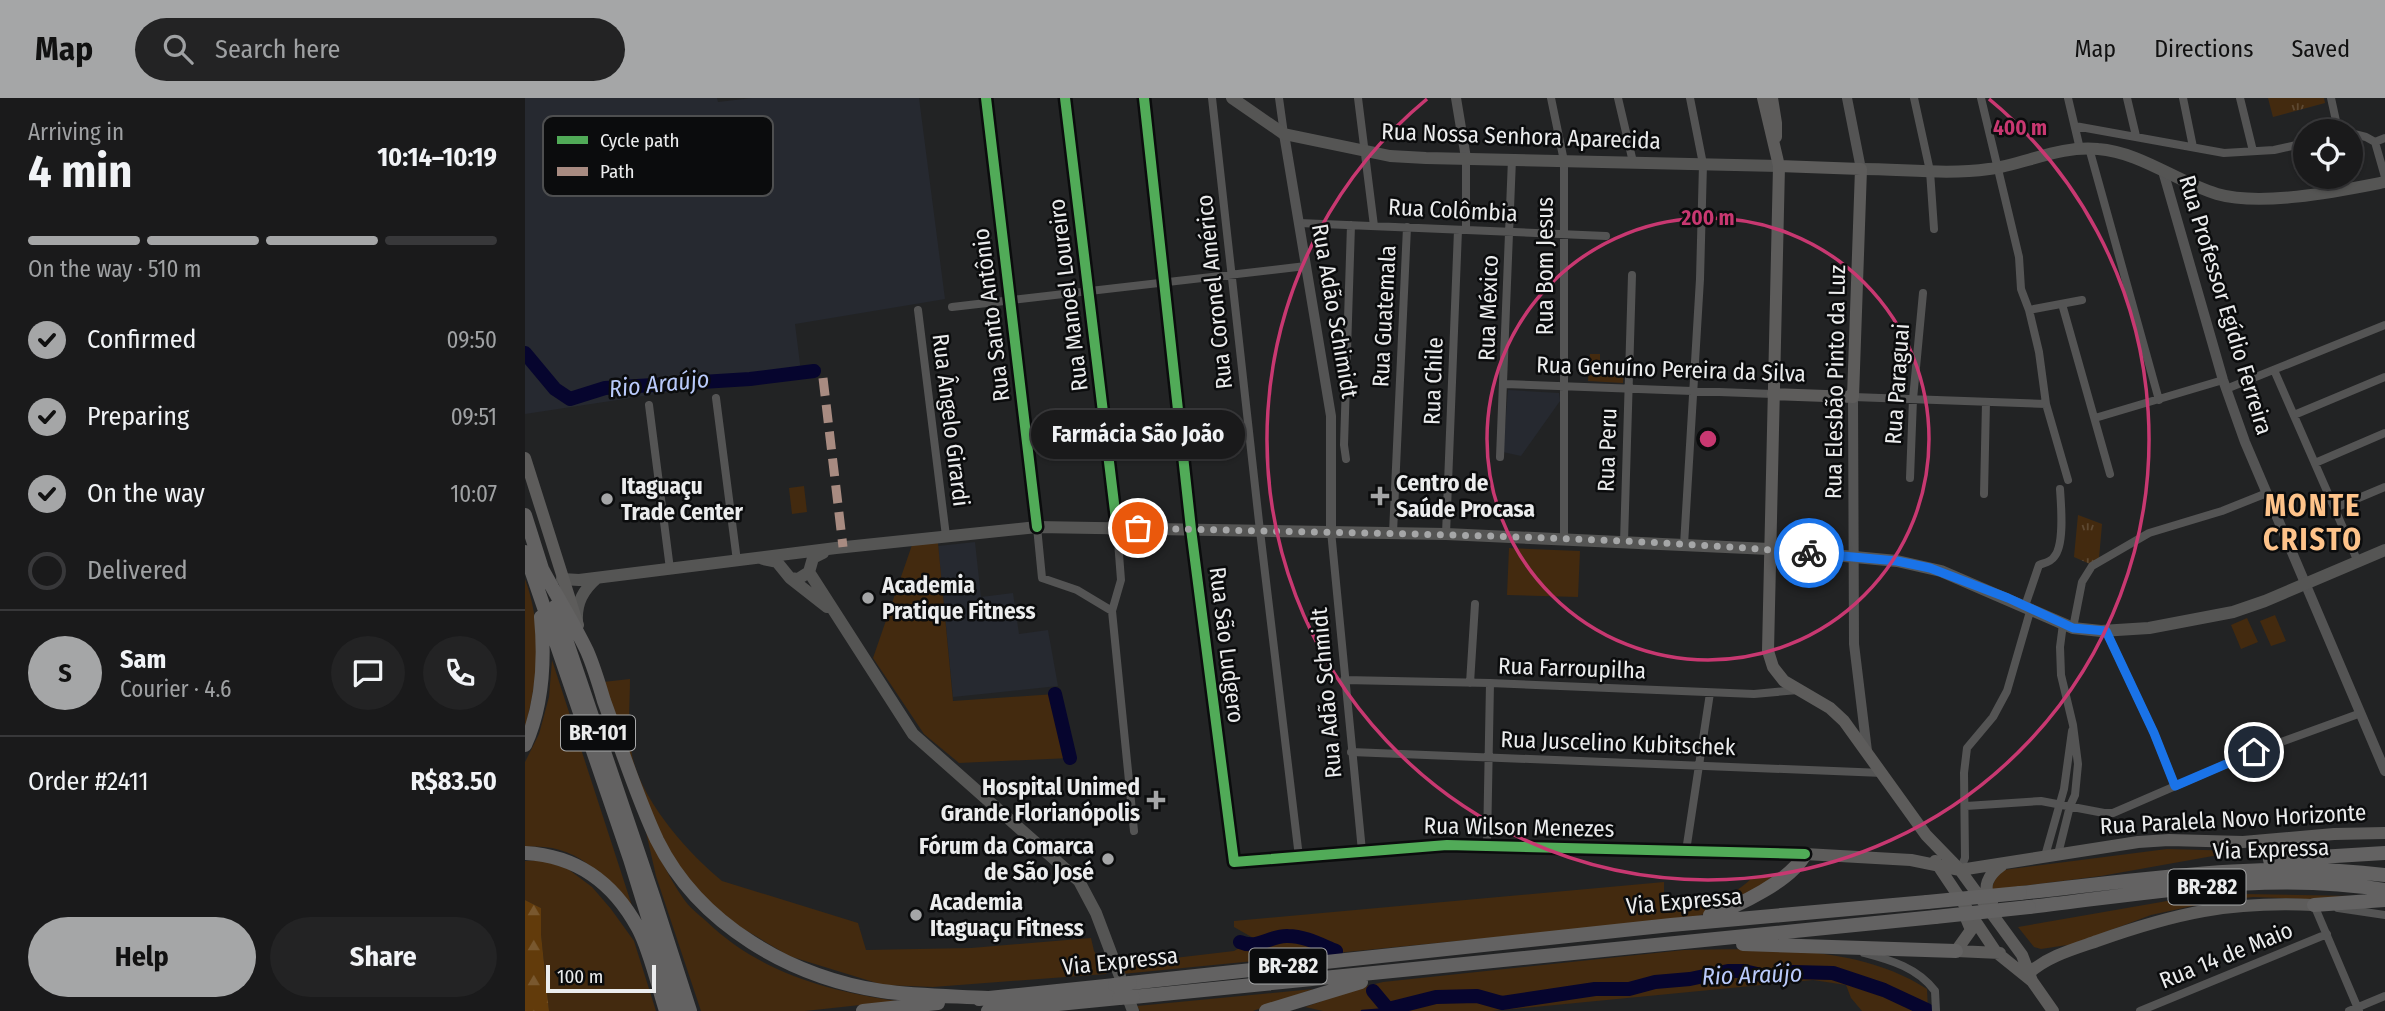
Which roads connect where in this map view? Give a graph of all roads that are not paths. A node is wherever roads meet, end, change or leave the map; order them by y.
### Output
1 (986, 98) edge
2 (1065, 98) edge
3 (1143, 98) edge
4 (1212, 98) edge
5 (1232, 98) edge
6 (1279, 98) edge
7 (1358, 98) edge
8 (1456, 98) edge
9 (1551, 98) edge
10 (1618, 98) edge
11 (1690, 98) edge
12 (1763, 98) edge
13 (1772, 98) edge
14 (1847, 98) edge
15 (1914, 98) edge
16 (1981, 98) edge
17 (2068, 98) edge
18 (2127, 98) edge
19 (2183, 98) edge
20 (2240, 98) edge
21 (2331, 98) edge
22 (2336, 119) edge
23 (1772, 124) junction
24 (2074, 126) junction
25 (1284, 134) junction
26 (2136, 136) junction
27 (2363, 136) edge
28 (2385, 138) edge
29 (2375, 142) junction
30 (2193, 146) junction
31 (2293, 146) edge
32 (2084, 148) junction
33 (1366, 151) junction
34 (2253, 151) junction
35 (1466, 158) junction
36 (1512, 159) junction
37 (1564, 161) junction
38 (1633, 162) junction
39 (1703, 164) junction
40 (1779, 166) junction
41 (1997, 167) junction
42 (1861, 169) junction
43 (1930, 171) junction
44 (2163, 172) junction
45 (2385, 179) edge
46 (1299, 223) junction
47 (1350, 225) junction
48 (1374, 226) junction
49 (1407, 227) junction
50 (1934, 229) dead end
51 (1462, 230) junction
52 (1510, 232) junction
53 (1564, 234) junction
54 (1606, 236) dead end
55 (1306, 266) junction
56 (1231, 274) junction
57 (1632, 275) dead end
58 (1164, 282) junction
59 (1089, 291) junction
60 (1923, 293) dead end
61 (1010, 300) junction
62 (2082, 300) dead end
63 (2062, 304) junction
64 (952, 307) dead end
65 (918, 310) dead end
66 (2029, 310) junction
67 (2385, 325) edge
68 (2274, 370) junction
69 (2385, 377) edge
70 (1505, 384) junction
71 (2225, 385) junction
72 (1564, 386) junction
73 (1628, 388) junction
74 (1694, 391) junction
75 (1773, 394) junction
76 (1853, 397) junction
77 (716, 398) dead end
78 (1913, 399) junction
79 (2159, 400) junction
80 (1986, 402) junction
81 (2046, 404) junction
82 (649, 405) dead end
83 (1345, 415) junction
84 (2294, 415) junction
85 (1331, 416) junction
86 (2095, 418) junction
87 (2385, 433) edge
88 (1500, 457) dead end
89 (525, 458) edge
90 (1346, 458) dead end
91 (2315, 463) junction
92 (2110, 474) dead end
93 (1910, 478) dead end
94 (2068, 480) dead end
95 (2385, 487) edge
96 (2060, 489) dead end
97 (2267, 493) junction
98 (1984, 494) dead end
99 (2335, 508) junction
100 (525, 515) edge
101 (1037, 527) junction
102 (1117, 528) junction
103 (1191, 529) junction
104 (1260, 531) junction
105 (1331, 531) junction
106 (1393, 533) junction
107 (1446, 534) junction
108 (946, 536) junction
109 (1565, 539) junction
110 (1624, 542) junction
111 (1684, 545) junction
112 (836, 548) junction
113 (1769, 549) junction
114 (2385, 550) edge
115 (525, 552) edge
116 (794, 553) junction
117 (1855, 557) junction
118 (759, 558) junction
119 (737, 561) junction
120 (2358, 562) junction
121 (541, 567) junction
122 (809, 568) junction
123 (670, 569) junction
124 (787, 575) junction
125 (597, 578) junction
126 (562, 579) junction
127 (579, 580) junction
128 (2307, 584) junction
129 (538, 592) junction
130 (570, 600) junction
131 (1475, 604) dead end
132 (2028, 607) junction
133 (833, 611) junction
134 (1112, 611) junction
135 (577, 621) junction
136 (2068, 626) junction
137 (2106, 631) junction
138 (587, 652) junction
139 (1344, 680) junction
140 (1470, 683) junction
141 (1490, 684) junction
142 (1798, 691) junction
143 (1710, 693) junction
144 (2361, 713) junction
145 (2073, 725) junction
146 (525, 745) edge
147 (1867, 751) junction
148 (1351, 752) junction
149 (2382, 755) edge
150 (1488, 758) junction
151 (627, 763) junction
152 (1699, 766) junction
153 (2385, 771) edge
154 (1883, 773) junction
155 (2175, 786) junction
156 (2059, 803) junction
157 (1966, 806) junction
158 (2070, 806) junction
159 (1134, 831) dead end
160 (2385, 833) edge
161 (1926, 835) junction
162 (1487, 845) junction
163 (1361, 851) junction
164 (1686, 851) junction
165 (525, 853) edge
166 (2385, 853) edge
167 (1805, 854) junction
168 (2051, 855) junction
169 (1299, 857) junction
170 (1935, 859) junction
171 (1911, 860) junction
172 (1234, 862) joint
173 (2003, 865) junction
174 (1960, 870) junction
175 (2218, 872) junction
176 (2385, 875) edge
177 (1949, 884) junction
178 (2385, 890) edge
179 (655, 899) junction
180 (2385, 900) edge
181 (2314, 905) junction
182 (2385, 915) edge
183 (1671, 925) junction
184 (2004, 931) junction
185 (2327, 934) junction
186 (1697, 942) junction
187 (1848, 949) junction
188 (1956, 951) junction
189 (1996, 952) junction
190 (2063, 953) junction
191 (2026, 956) junction
192 (1400, 972) junction
193 (2030, 977) junction
194 (1126, 995) edge
195 (2385, 996) edge
196 (990, 1008) edge
197 (2355, 1010) edge
198 (666, 1011) edge
199 (677, 1011) edge
200 (690, 1011) edge
201 (863, 1011) edge
202 (1266, 1011) edge
203 (1935, 1011) edge
204 (2053, 1011) edge
205 (2140, 1011) edge

1 - 61 street, Rua Santo Antônio
2 - 59 street, Rua Manoel Loureiro
3 - 58 street, Rua São Ludgero
4 - 56 street, Rua Coronel Américo
5 - 25 main road, Rua Nossa Senhora Aparecida
6 - 25 street, Rua Adão Schimidt
7 - 33 street
8 - 35 street
9 - 37 street, Rua Bom Jesus
10 - 38 street
11 - 39 street
12 - 23 main road
13 - 23 main road
14 - 42 street, Rua Elesbão Pinto da Luz
15 - 43 street
16 - 41 street
17 - 24 street
18 - 26 street
19 - 30 street
20 - 34 street
21 - 22 street
23 - 40 main road
24 - 26 street
24 - 32 street
25 - 33 main road, Rua Nossa Senhora Aparecida
25 - 46 street, Rua Adão Schimidt
26 - 30 street
27 - 29 street
28 - 29 street
29 - 45 street
30 - 34 street
31 - 34 street
32 - 41 main road, Rua Professor Egídio Ferreira
32 - 44 main road, Rua Professor Egídio Ferreira
32 - 79 street
33 - 35 main road, Rua Nossa Senhora Aparecida
33 - 48 street
35 - 36 main road, Rua Nossa Senhora Aparecida
35 - 51 street, Rua Chile
36 - 37 main road, Rua Nossa Senhora Aparecida
36 - 52 street, Rua México
37 - 38 main road, Rua Nossa Senhora Aparecida
37 - 53 street, Rua Bom Jesus
38 - 39 main road, Rua Nossa Senhora Aparecida
39 - 40 main road, Rua Nossa Senhora Aparecida
39 - 74 street
40 - 42 main road, Rua Professor Egídio Ferreira
40 - 75 main road
41 - 43 main road, Rua Professor Egídio Ferreira
41 - 66 street
42 - 43 main road, Rua Professor Egídio Ferreira
42 - 76 main road, Rua Elesbão Pinto da Luz
43 - 50 street
44 - 45 main road
44 - 71 street, Rua Professor Egídio Ferreira
46 - 47 street, Rua Colômbia
46 - 55 street, Rua Adão Schimidt
47 - 48 street, Rua Colômbia
47 - 83 street
48 - 49 street, Rua Colômbia
49 - 51 street, Rua Colômbia
49 - 106 street, Rua Guatemala
51 - 52 street, Rua Colômbia
51 - 107 street, Rua Chile
52 - 53 street, Rua Colômbia
52 - 70 street, Rua México
53 - 54 street, Rua Colômbia
53 - 72 street, Rua Bom Jesus
55 - 56 street
55 - 85 street, Rua Adão Schimidt
56 - 58 street
56 - 104 street, Rua Coronel Américo
57 - 73 street, Rua Peru
58 - 59 street
58 - 103 street, Rua São Ludgero
59 - 61 street
59 - 102 street, Rua Manoel Loureiro
60 - 78 street, Rua Paraguai
61 - 64 street
61 - 101 street, Rua Santo Antônio
62 - 63 street
63 - 66 street
63 - 86 street
65 - 108 street, Rua Ângelo Girardi
66 - 81 street
67 - 68 street
68 - 71 street
68 - 84 street
69 - 84 street
70 - 72 street, Rua Genuíno Pereira da Silva
70 - 88 street, Rua México
71 - 79 street
71 - 97 street, Rua Professor Egídio Ferreira
72 - 73 street, Rua Genuíno Pereira da Silva
72 - 109 street, Rua Bom Jesus
73 - 74 street, Rua Genuíno Pereira da Silva
73 - 110 street, Rua Peru
74 - 75 street, Rua Genuíno Pereira da Silva
74 - 111 street
75 - 76 main road, Rua Genuíno Pereira da Silva
75 - 113 main road
76 - 78 street, Rua Genuíno Pereira da Silva
76 - 117 street, Rua Elesbão Pinto da Luz
77 - 119 street
78 - 80 street, Rua Genuíno Pereira da Silva
78 - 93 street, Rua Paraguai
79 - 86 street
80 - 81 street, Rua Genuíno Pereira da Silva
80 - 98 street
81 - 94 street
82 - 123 street
83 - 85 street
83 - 90 street
84 - 91 street
85 - 105 street, Rua Adão Schimidt
86 - 92 street
87 - 91 street
89 - 126 main road
91 - 99 street
95 - 99 street
96 - 132 street
97 - 128 street, Rua Professor Egídio Ferreira
97 - 136 street
99 - 120 street
100 - 121 highway, BR-101
101 - 102 main road
101 - 108 main road
101 - 134 street, Rua Santo Antônio
102 - 103 main road
102 - 134 street, Rua Manoel Loureiro
103 - 104 main road
103 - 172 street, Rua São Ludgero
104 - 105 main road
104 - 169 street, Rua Coronel Américo
105 - 106 main road
105 - 139 street, Rua Adão Schmidt
106 - 107 main road
107 - 109 main road
108 - 112 main road
109 - 110 main road
110 - 111 main road
111 - 113 main road
112 - 116 main road
112 - 122 main road
113 - 117 main road
113 - 142 main road
114 - 120 main road
115 - 129 highway, BR-101
116 - 118 main road
116 - 122 main road
116 - 124 main road
117 - 132 main road
117 - 147 street, Rua Elesbão Pinto da Luz
118 - 119 main road
118 - 124 main road
119 - 123 main road
120 - 128 main road
121 - 138 highway
121 - 179 highway, BR-101
122 - 124 main road
122 - 133 main road
123 - 125 main road
124 - 133 main road
125 - 127 main road
125 - 135 main road
126 - 127 main road
126 - 130 main road
127 - 130 main road
128 - 137 main road
128 - 144 street, Rua Professor Egídio Ferreira
129 - 146 highway
129 - 199 highway, BR-101
130 - 135 main road
131 - 140 street
132 - 136 main road
132 - 157 street
133 - 194 main road
134 - 159 street, Rua Manoel Loureiro
135 - 138 main road
136 - 137 main road
136 - 145 street
137 - 155 street
138 - 151 highway
139 - 140 street, Rua Farroupilha
139 - 148 street, Rua Adão Schmidt
140 - 141 street, Rua Farroupilha
141 - 143 street, Rua Farroupilha
141 - 150 street
142 - 143 street, Rua Farroupilha
142 - 147 main road
143 - 152 street
144 - 149 street, Rua Professor Egídio Ferreira
144 - 155 street
145 - 156 street
145 - 158 street
147 - 154 main road
148 - 150 street, Rua Juscelino Kubitschek
148 - 163 street, Rua Adão Schmidt
149 - 153 street, Rua Professor Egídio Ferreira
150 - 152 street, Rua Juscelino Kubitschek
150 - 162 street
151 - 179 highway
151 - 196 highway
152 - 154 street, Rua Juscelino Kubitschek
152 - 164 street
154 - 161 main road
155 - 158 street
156 - 157 street
156 - 158 street
156 - 168 street
157 - 174 street
158 - 168 street
160 - 168 main road, Rua Paralela Novo Horizonte
161 - 170 main road
161 - 174 main road
162 - 163 street, Rua Wilson Menezes
162 - 164 street, Rua Wilson Menezes
163 - 169 street, Rua Wilson Menezes
164 - 167 street, Rua Wilson Menezes
165 - 198 highway
166 - 175 highway
167 - 171 main road, Rua Wilson Menezes
167 - 183 highway
168 - 173 main road, Rua Paralela Novo Horizonte
169 - 172 street, Rua Wilson Menezes
170 - 171 main road, Rua Wilson Menezes
170 - 174 main road, Rua Wilson Menezes
170 - 177 main road
171 - 188 main road
173 - 174 main road, Rua Paralela Novo Horizonte
173 - 191 main road
174 - 177 main road
174 - 184 main road
175 - 176 highway, Via Expressa / BR-282
175 - 183 highway, Via Expressa / BR-282, bridge
177 - 189 main road
178 - 186 highway, Via Expressa / BR-282, bridge
179 - 200 highway, BR-101
180 - 181 highway
181 - 182 street
181 - 185 street
181 - 190 main road
183 - 194 highway, Via Expressa / BR-282
184 - 189 main road
184 - 191 main road
185 - 197 street
185 - 205 street, Rua 14 de Maio
186 - 187 highway
186 - 192 highway, Via Expressa / BR-282
187 - 188 highway
187 - 203 street
188 - 189 main road
189 - 191 main road
189 - 193 main road
190 - 191 main road
190 - 193 main road
191 - 193 main road
192 - 194 highway, Via Expressa / BR-282
192 - 202 highway
193 - 204 main road
194 - 196 highway, Via Expressa / BR-282
195 - 197 street
196 - 201 highway

